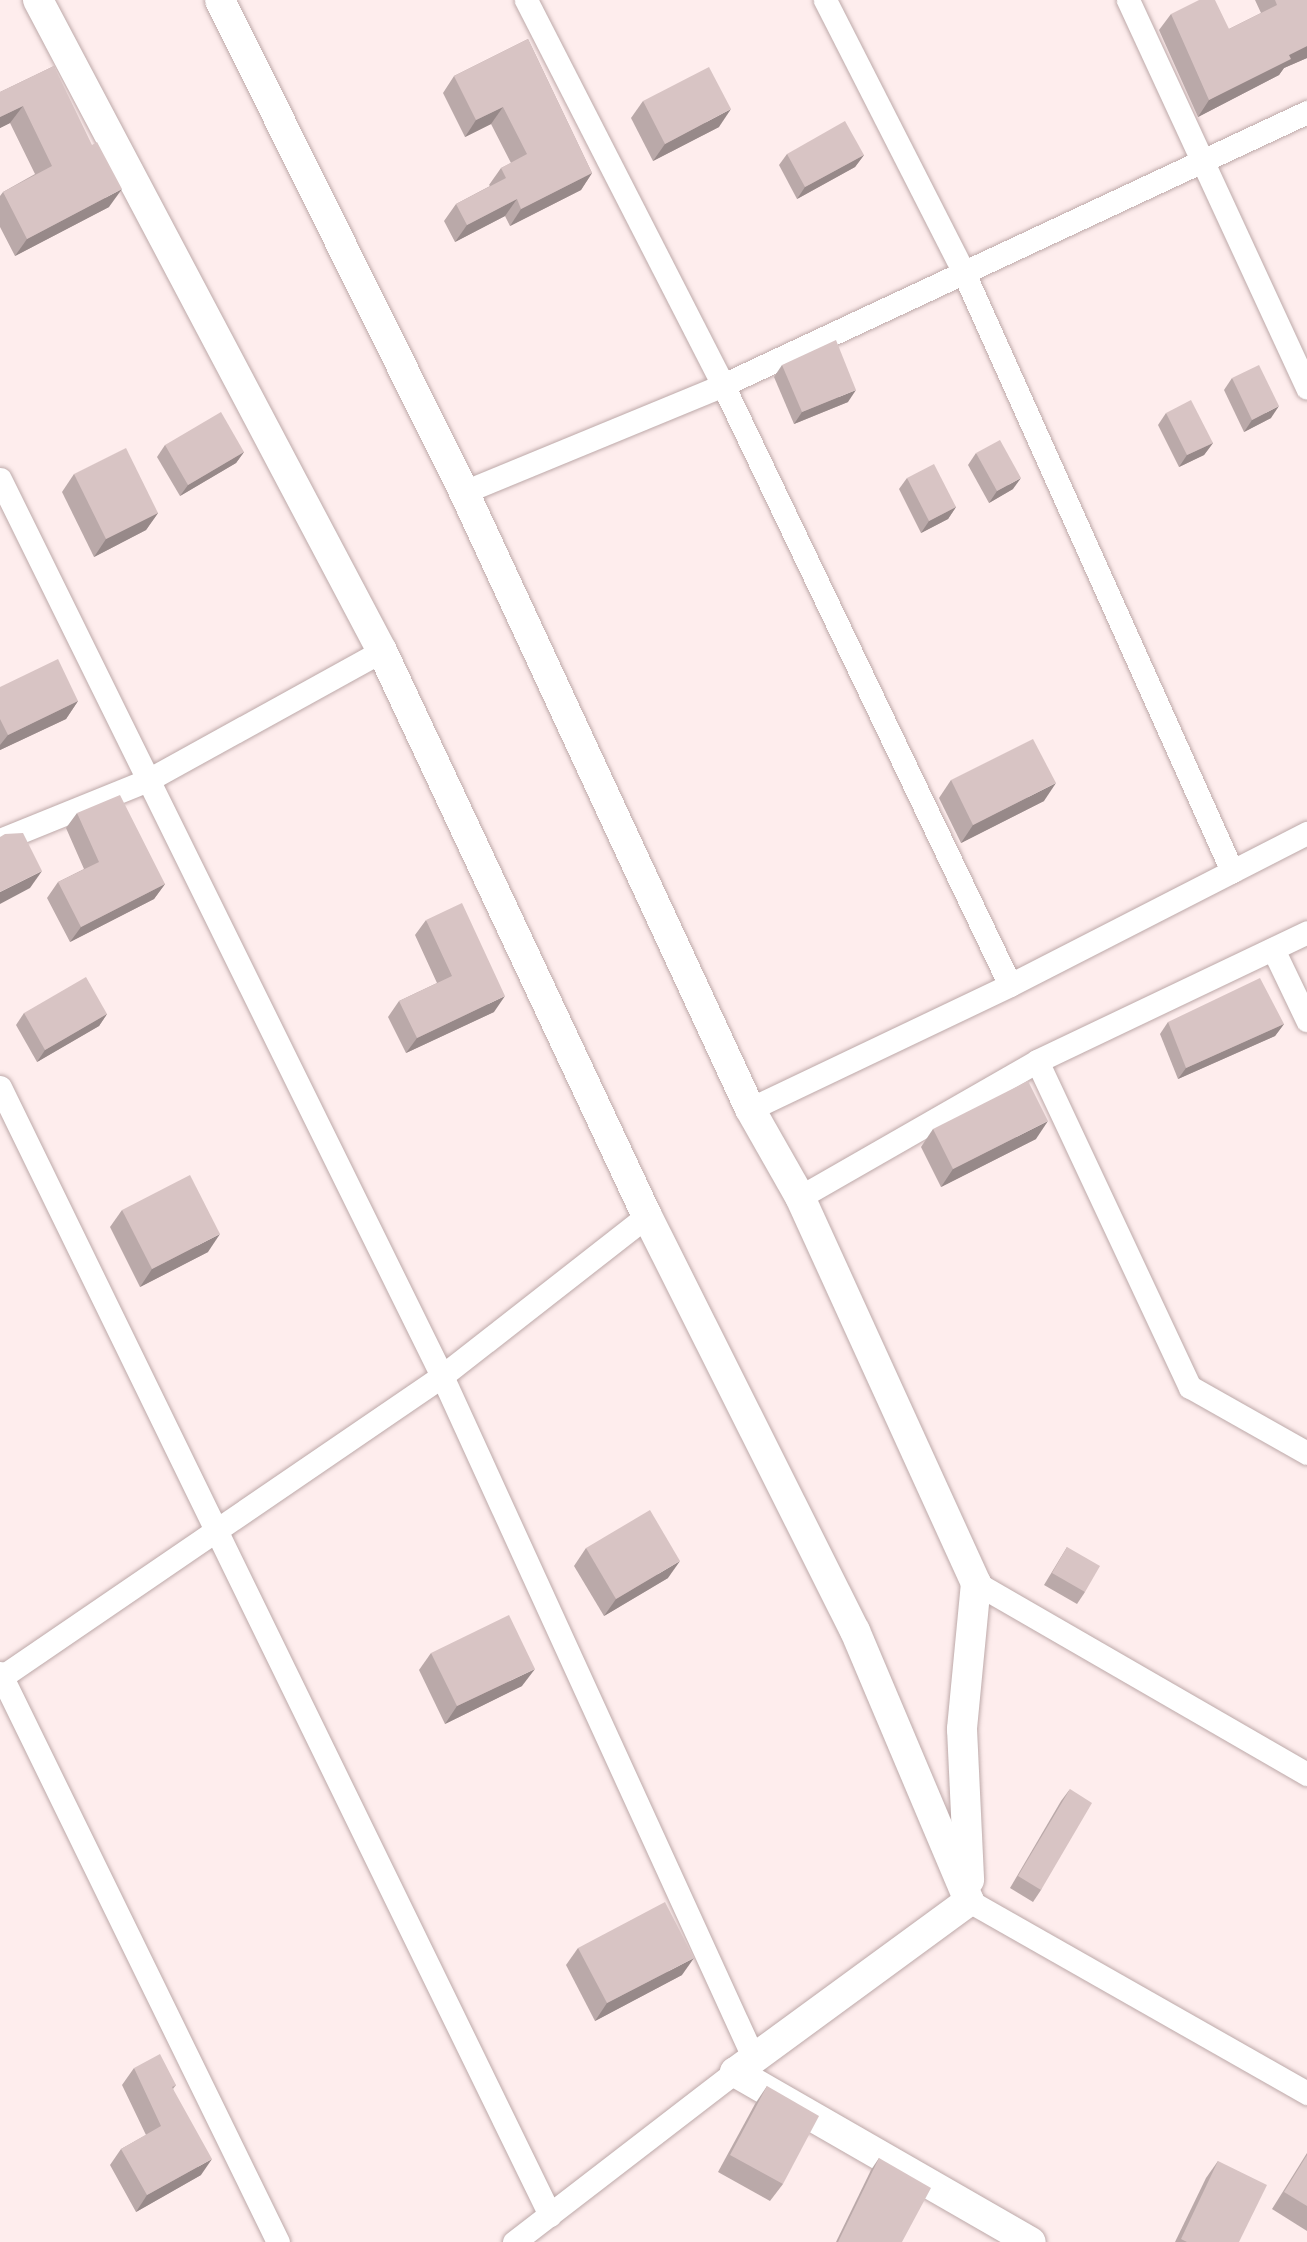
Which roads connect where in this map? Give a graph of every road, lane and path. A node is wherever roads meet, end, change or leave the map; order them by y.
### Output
1 (38, 0) edge
2 (220, 0) edge
3 (526, 0) edge
4 (825, 0) edge
5 (1128, 0) edge
6 (1307, 112) edge
7 (1200, 159) junction
8 (963, 271) junction
9 (723, 385) junction
10 (1307, 388) edge
11 (0, 479) edge
12 (464, 492) junction
13 (382, 651) junction
14 (148, 780) junction
15 (1307, 833) edge
16 (0, 840) edge
17 (1232, 871) junction
18 (1307, 932) edge
19 (1273, 949) junction
20 (1010, 985) junction
21 (1307, 1020) edge
22 (1037, 1061) junction
23 (0, 1087) edge
24 (750, 1109) junction
25 (800, 1197) junction
26 (648, 1216) junction
27 (442, 1376) junction
28 (1307, 1453) edge
29 (216, 1529) junction
30 (976, 1583) junction
31 (1, 1676) edge
32 (1307, 1774) edge
33 (970, 1901) junction
34 (744, 2064) junction
35 (1307, 2093) edge
36 (550, 2215) junction
37 (278, 2242) edge
38 (514, 2242) edge
39 (1031, 2242) edge

1 - 13 street
2 - 12 street
3 - 9 street
4 - 8 street
5 - 7 street
6 - 7 street
7 - 8 street
7 - 10 street
8 - 9 street
8 - 17 street
9 - 12 street
9 - 20 street
11 - 14 street
12 - 24 street
13 - 14 street
13 - 26 street
14 - 16 street
14 - 27 street
15 - 17 street
17 - 20 street
18 - 19 street
19 - 21 street
19 - 22 street
20 - 24 street
22 - 25 street
22 - 28 street
23 - 29 street
24 - 25 street
25 - 30 street
26 - 27 street
26 - 33 street
27 - 29 street
27 - 34 street
29 - 31 street
29 - 36 street
30 - 32 street
30 - 33 street
31 - 37 street
33 - 34 street
33 - 35 street
34 - 36 street
34 - 39 street
36 - 38 street

